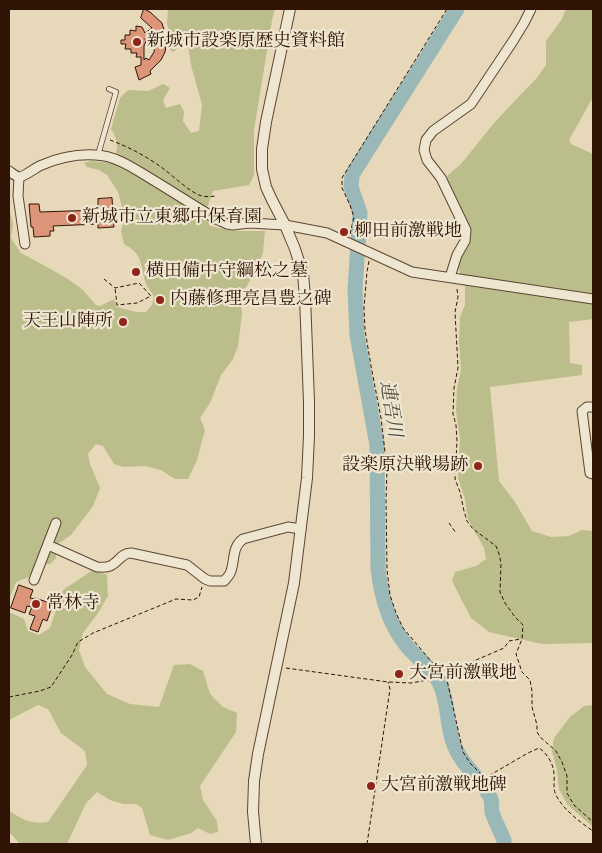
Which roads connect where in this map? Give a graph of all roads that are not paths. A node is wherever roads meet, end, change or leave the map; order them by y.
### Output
1 (290, 9) edge
2 (531, 9) edge
3 (109, 89) dead end
4 (98, 155) junction
5 (9, 171) edge
6 (20, 177) junction
7 (285, 225) junction
8 (25, 244) dead end
9 (454, 277) junction
10 (593, 299) edge
11 (593, 407) edge
12 (593, 474) edge
13 (56, 523) dead end
14 (301, 529) junction
15 (48, 545) junction
16 (34, 580) dead end
17 (256, 844) edge

1 - 7 street
2 - 9 street
3 - 4 lane
4 - 6 street
4 - 7 street
5 - 6 street
6 - 8 street
7 - 9 street
7 - 14 street
9 - 10 street
11 - 12 street
13 - 15 street
14 - 15 street
14 - 17 street
15 - 16 street

